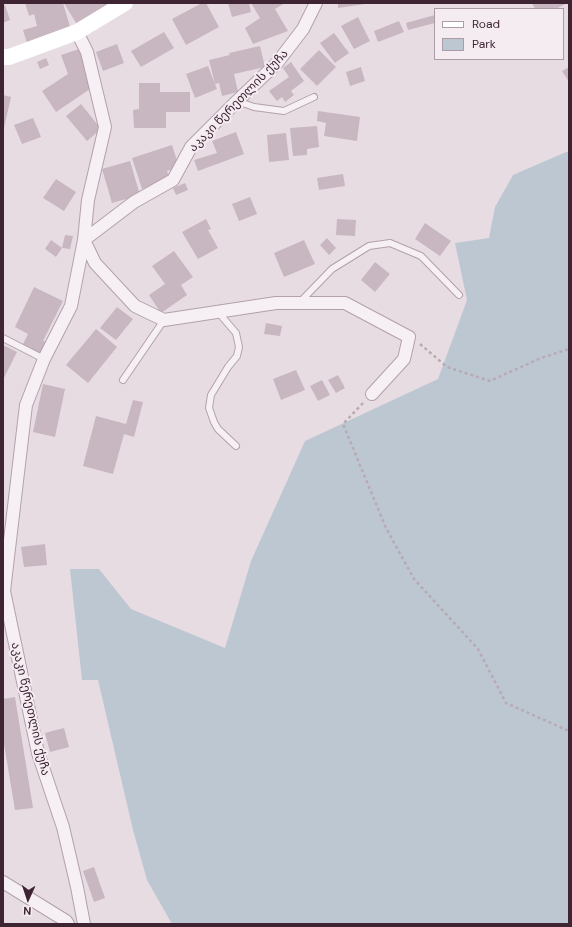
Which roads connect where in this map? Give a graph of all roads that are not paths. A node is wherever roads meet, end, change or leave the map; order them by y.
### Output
1 (125, 3) edge
2 (316, 3) edge
3 (77, 32) junction
4 (3, 57) edge
5 (314, 96) dead end
6 (237, 101) junction
7 (84, 240) junction
8 (459, 295) dead end
9 (299, 303) junction
10 (218, 312) junction
11 (164, 320) junction
12 (3, 338) edge
13 (44, 359) junction
14 (123, 380) dead end
15 (372, 394) road end
16 (236, 446) dead end
17 (3, 882) edge
18 (68, 924) edge
19 (84, 924) edge

1 - 3 main road
2 - 6 street, აკაკი წერეთლის ქუჩა
3 - 4 main road
3 - 7 street
5 - 6 lane
6 - 7 street, აკაკი წერეთლის ქუჩა
7 - 11 street
7 - 13 street, აკაკი წერეთლის ქუჩა
8 - 9 lane
9 - 10 street
9 - 15 street
10 - 11 street
10 - 16 lane
11 - 14 lane
12 - 13 lane
13 - 19 street, აკაკი წერეთლის ქუჩა
17 - 18 street

